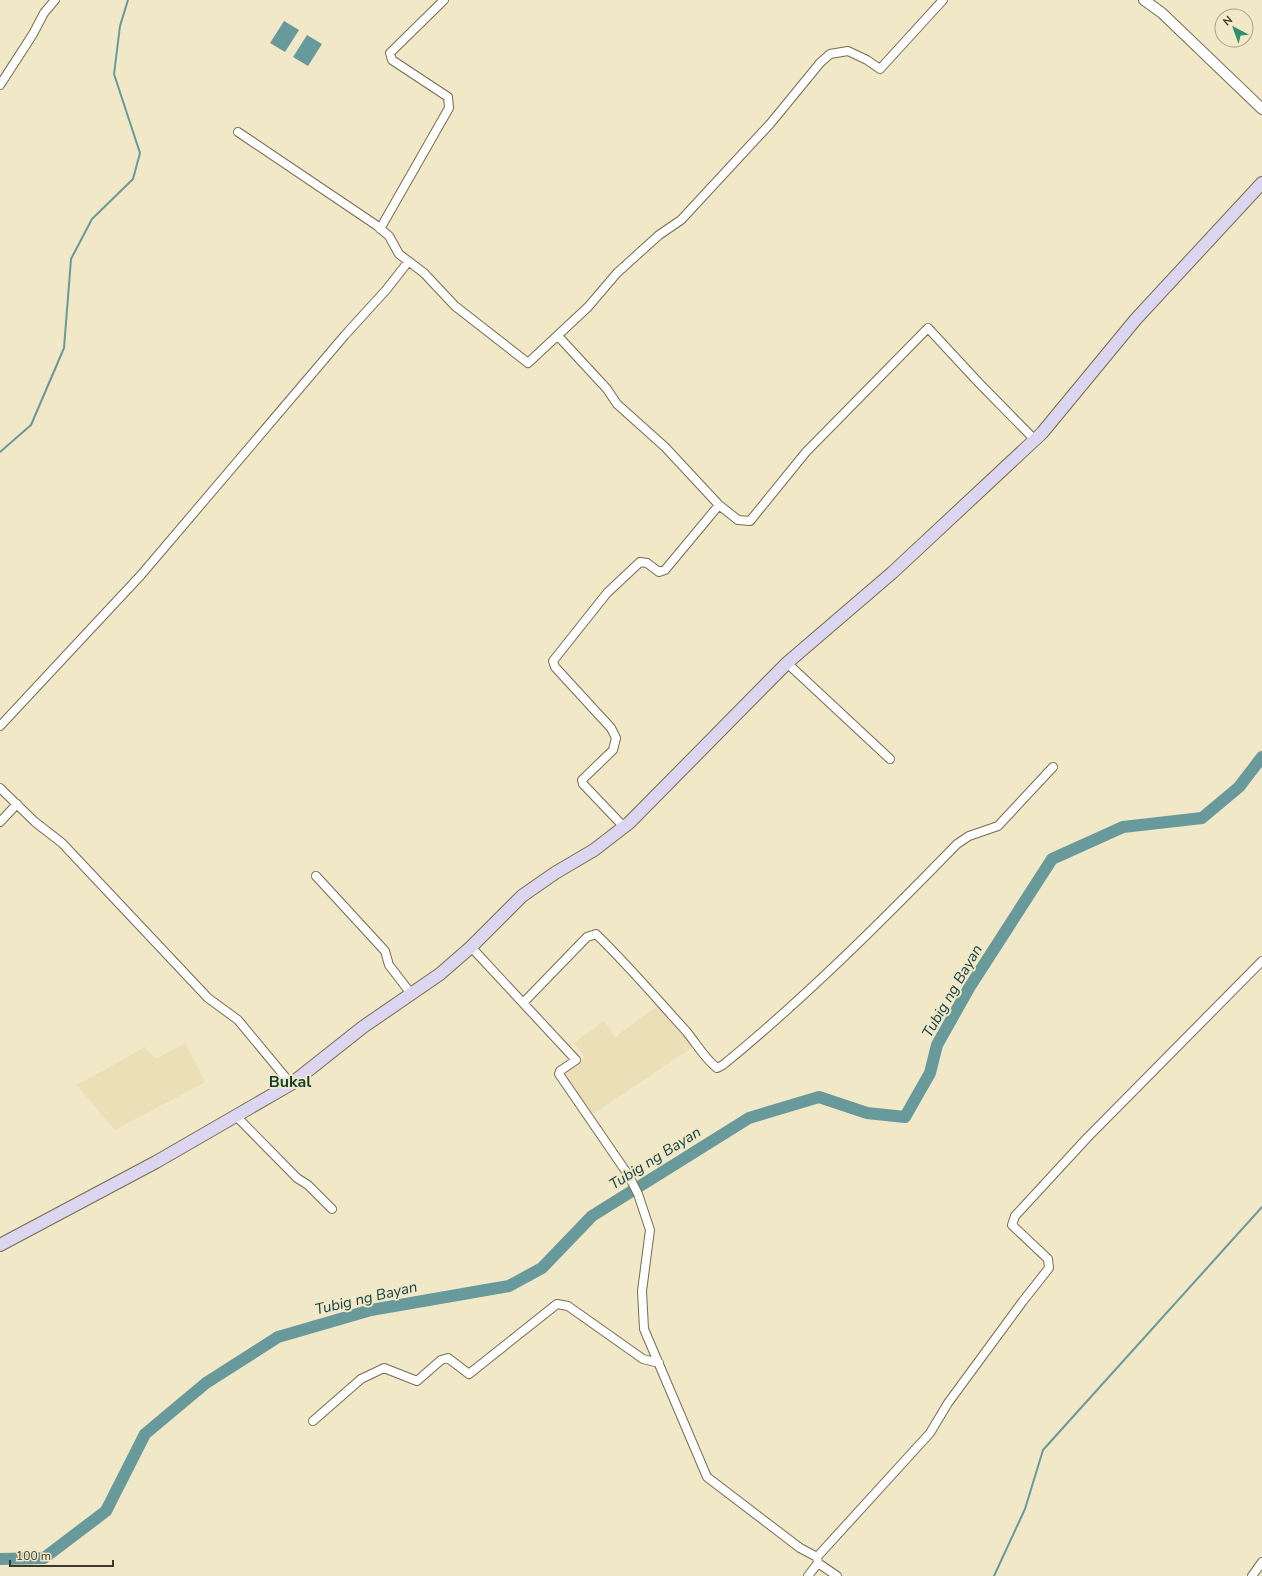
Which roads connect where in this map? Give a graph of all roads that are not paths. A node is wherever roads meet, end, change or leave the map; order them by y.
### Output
1 (54, 0) edge
2 (444, 0) edge
3 (943, 0) edge
4 (1144, 0) edge
5 (0, 85) edge
6 (1262, 109) edge
7 (238, 132) dead end
8 (1262, 183) edge
9 (380, 229) junction
10 (408, 262) junction
11 (558, 336) junction
12 (1035, 440) junction
13 (719, 505) junction
14 (787, 663) junction
15 (0, 726) edge
16 (890, 759) dead end
17 (1052, 767) dead end
18 (0, 788) edge
19 (17, 804) junction
20 (0, 822) edge
21 (624, 827) junction
22 (316, 876) dead end
23 (471, 947) junction
24 (1262, 961) edge
25 (412, 995) junction
26 (523, 1003) junction
27 (291, 1084) junction
28 (236, 1116) junction
29 (332, 1209) dead end
30 (0, 1245) edge
31 (659, 1363) junction
32 (313, 1421) dead end
33 (818, 1560) junction
34 (1262, 1562) edge
35 (808, 1576) edge
36 (837, 1576) edge
37 (1252, 1576) edge

1 - 5 street
2 - 9 street
3 - 11 street
4 - 6 street
7 - 9 street
8 - 12 main road
9 - 10 street
10 - 11 street
10 - 15 street
11 - 13 street
12 - 13 street
12 - 14 main road
13 - 21 street
14 - 16 street
14 - 21 main road
17 - 26 street
18 - 19 street
19 - 20 street
19 - 27 street
21 - 23 main road
22 - 25 street
23 - 25 main road
23 - 26 street
24 - 33 street
25 - 27 main road
26 - 31 street
27 - 28 main road
28 - 29 street
28 - 30 main road
31 - 32 street
31 - 33 street
33 - 35 street
33 - 36 street
34 - 37 street

